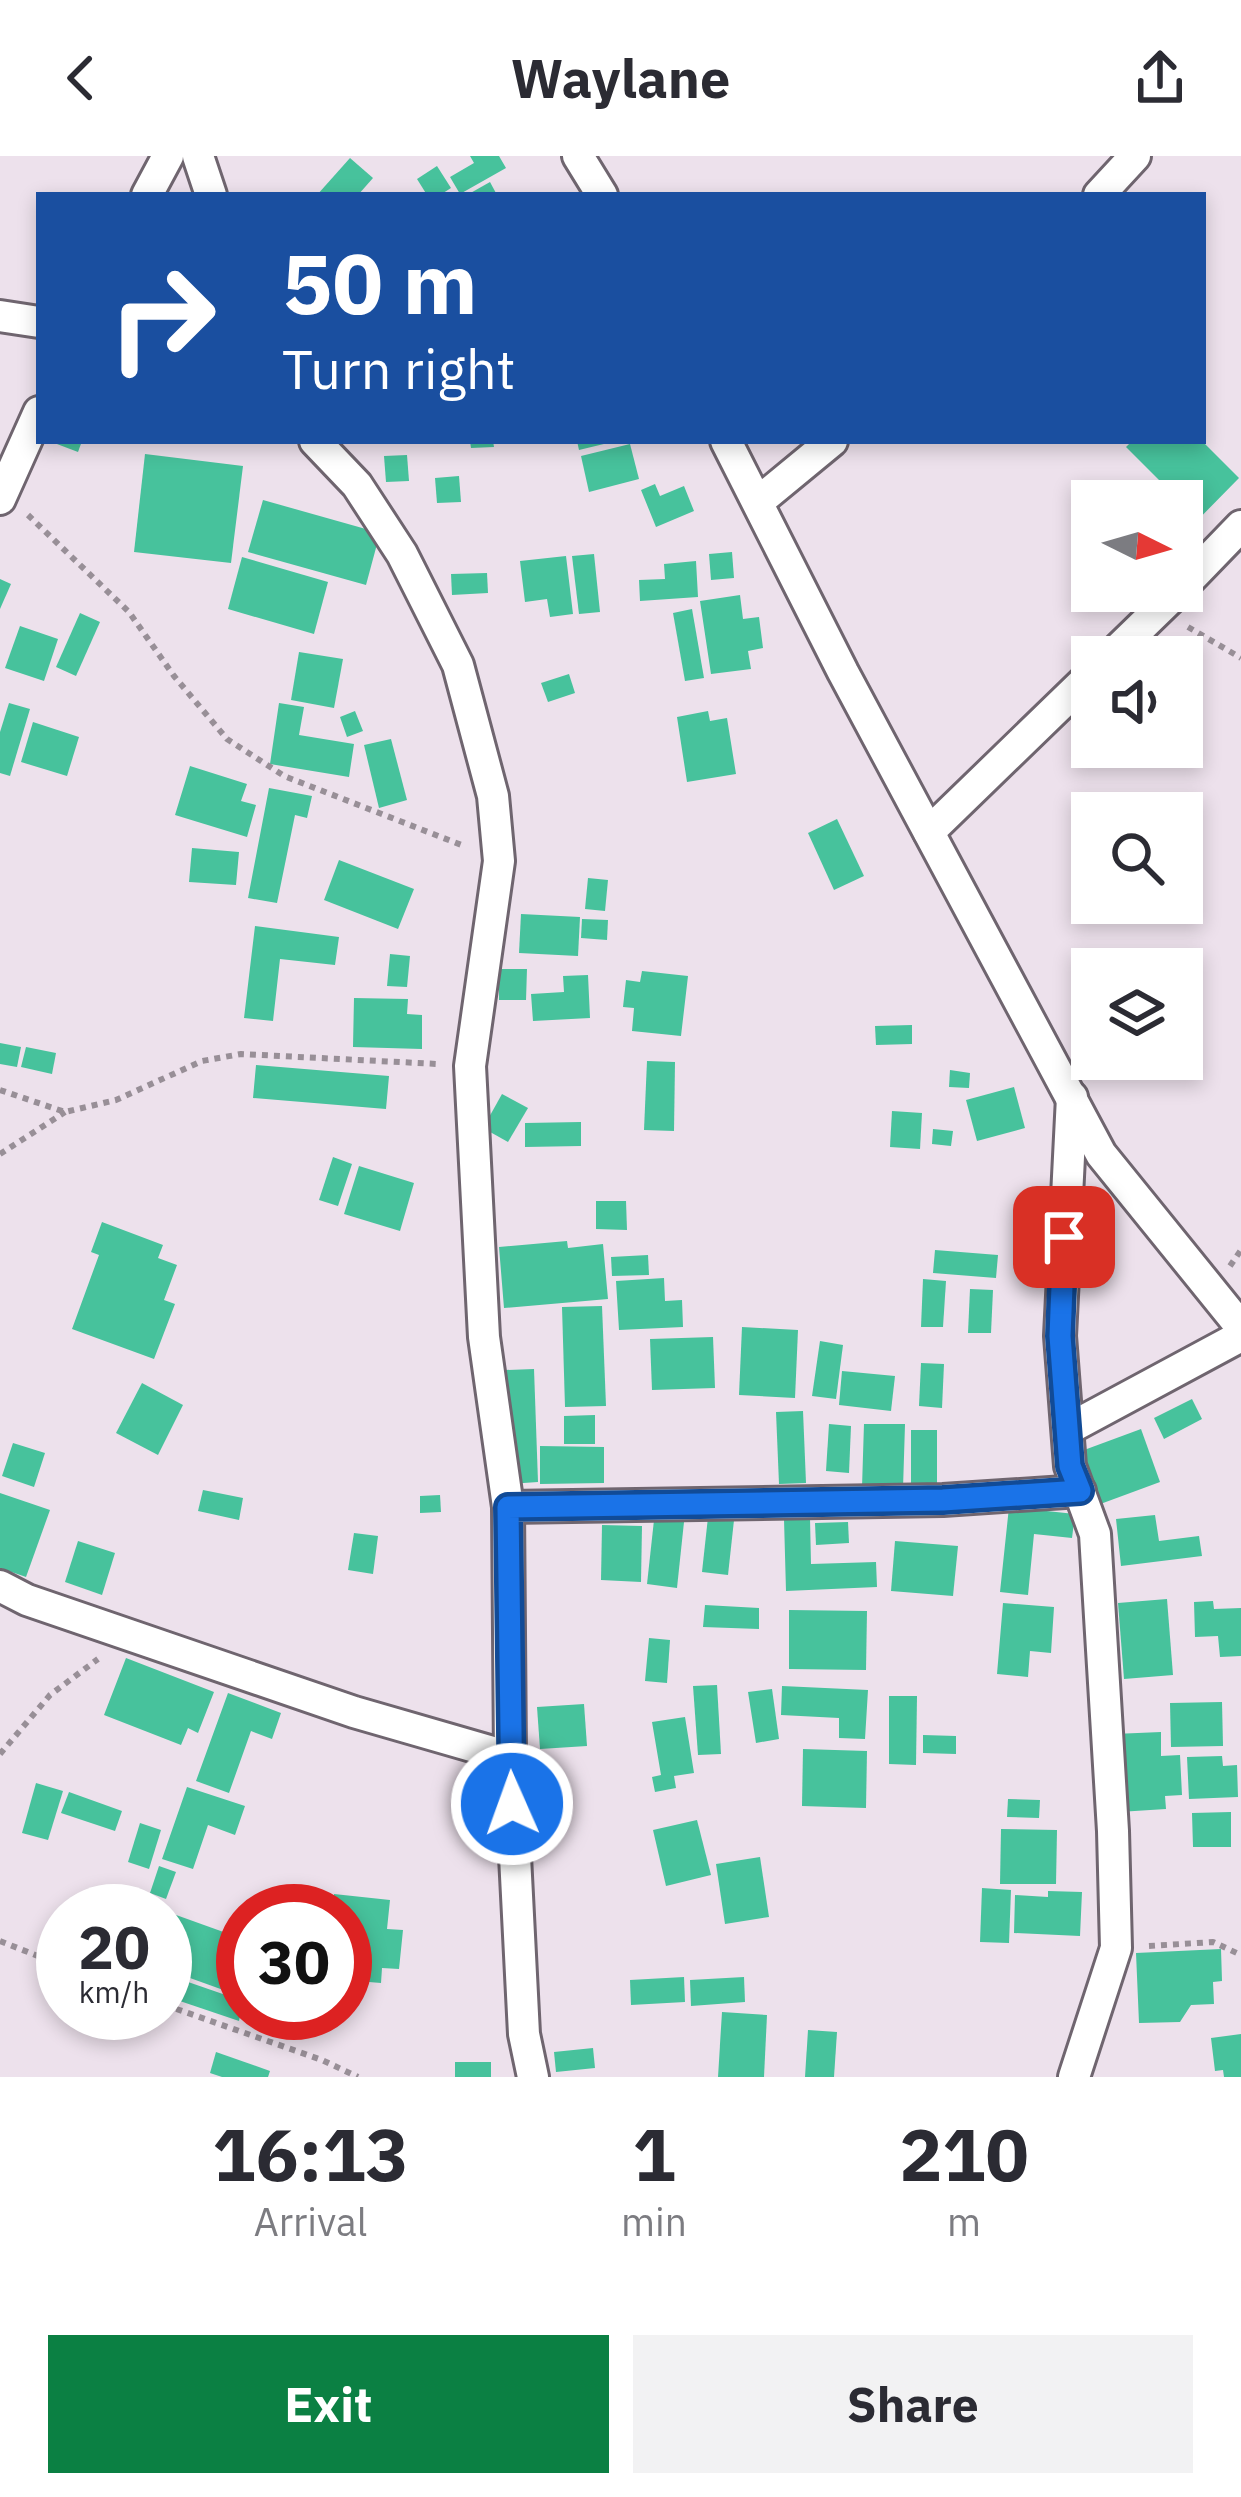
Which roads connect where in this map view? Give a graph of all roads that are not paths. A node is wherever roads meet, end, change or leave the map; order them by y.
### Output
1 (168, 156) edge
2 (198, 156) edge
3 (578, 156) edge
4 (1135, 156) edge
5 (149, 192) edge
6 (210, 192) edge
7 (600, 192) edge
8 (1102, 192) edge
9 (0, 316) edge
10 (36, 322) edge
11 (36, 419) edge
12 (318, 444) edge
13 (728, 444) edge
14 (828, 444) edge
15 (2, 495) edge
16 (758, 502) junction
17 (1241, 526) edge
18 (1203, 565) edge
19 (1156, 612) edge
20 (1132, 636) edge
21 (1071, 694) edge
22 (929, 832) junction
23 (1072, 1097) junction
24 (1241, 1332) edge
25 (1070, 1428) junction
26 (1080, 1491) junction
27 (508, 1507) junction
28 (0, 1586) edge
29 (509, 1757) junction
30 (533, 2077) edge
31 (1074, 2077) edge

1 - 5 street
2 - 6 street
3 - 7 street
4 - 8 street
9 - 10 street
11 - 15 street
12 - 27 street
13 - 16 street
14 - 16 street
16 - 22 street
17 - 18 street
19 - 20 street
21 - 22 street
22 - 23 street
23 - 24 street
23 - 25 street
24 - 25 street
25 - 26 street
26 - 27 street
26 - 31 street
27 - 29 street
28 - 29 street
29 - 30 street

